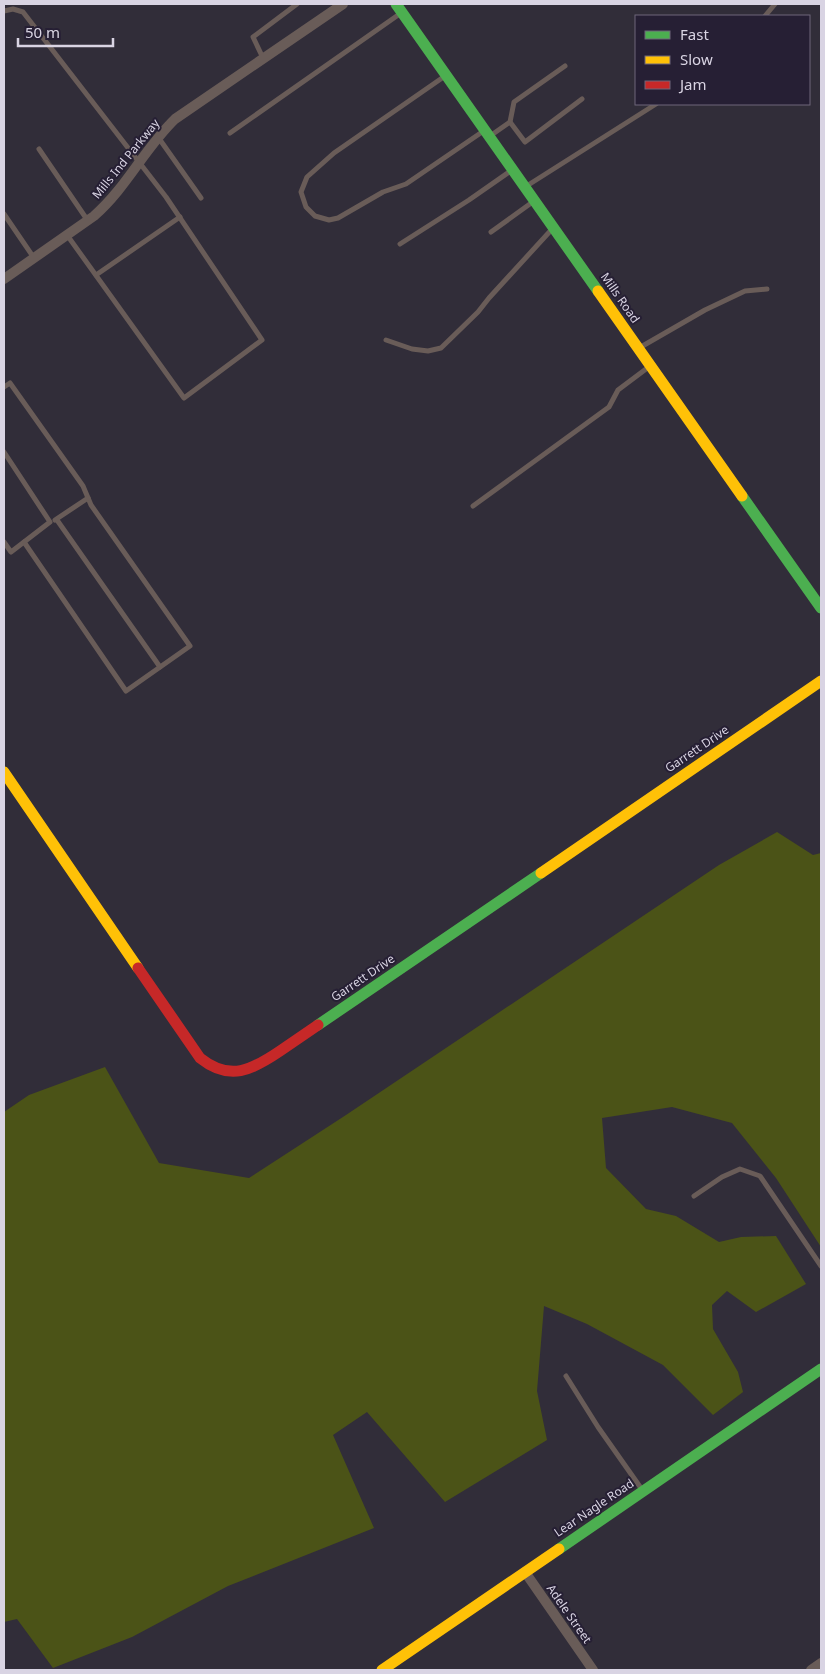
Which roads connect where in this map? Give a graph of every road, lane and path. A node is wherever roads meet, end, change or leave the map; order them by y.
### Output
1 (297, 4) edge
2 (343, 4) edge
3 (776, 4) edge
4 (399, 8) edge
5 (4, 11) edge
6 (766, 15) edge
7 (263, 58) junction
8 (565, 66) dead end
9 (446, 75) junction
10 (582, 99) dead end
11 (654, 105) edge
12 (510, 122) junction
13 (230, 133) dead end
14 (487, 133) junction
15 (158, 136) junction
16 (39, 149) dead end
17 (138, 163) junction
18 (512, 169) junction
19 (525, 188) junction
20 (201, 198) dead end
21 (534, 201) junction
22 (4, 214) edge
23 (180, 217) junction
24 (88, 220) junction
25 (553, 228) junction
26 (491, 232) dead end
27 (67, 235) junction
28 (400, 244) dead end
29 (34, 258) junction
30 (96, 275) junction
31 (4, 279) edge
32 (767, 289) dead end
33 (386, 340) dead end
34 (638, 349) junction
35 (650, 366) junction
36 (4, 387) edge
37 (4, 452) edge
38 (88, 498) junction
39 (473, 506) dead end
40 (57, 520) junction
41 (50, 522) junction
42 (4, 542) edge
43 (24, 542) junction
44 (821, 608) edge
45 (160, 667) junction
46 (821, 681) edge
47 (4, 772) edge
48 (694, 1196) dead end
49 (821, 1266) edge
50 (821, 1369) edge
51 (566, 1376) dead end
52 (644, 1491) junction
53 (525, 1572) junction
54 (821, 1663) edge
55 (382, 1670) edge
56 (593, 1670) edge
57 (811, 1670) edge

1 - 7 lane
2 - 7 street, Mills Ind Parkway
3 - 6 lane
4 - 9 street, Mills Road
4 - 13 lane
5 - 17 lane
7 - 15 street, Mills Ind Parkway
8 - 12 lane
9 - 14 street, Mills Road
9 - 14 lane
10 - 12 lane
11 - 19 lane
12 - 14 lane
14 - 18 street, Mills Road
15 - 17 street, Mills Ind Parkway
15 - 20 lane
16 - 24 lane
17 - 23 lane
17 - 24 street, Mills Ind Parkway
18 - 19 street, Mills Road
18 - 28 lane
19 - 21 street, Mills Road
21 - 25 street, Mills Road
21 - 26 lane
22 - 29 lane
23 - 30 lane
23 - 30 lane
24 - 27 street, Mills Ind Parkway
25 - 33 lane
25 - 34 street, Mills Road
27 - 29 street, Mills Ind Parkway
27 - 30 lane
29 - 31 street, Mills Ind Parkway
32 - 34 lane
34 - 35 street, Mills Road
35 - 39 lane
35 - 44 street, Mills Road
36 - 38 lane
37 - 41 lane
38 - 40 lane
38 - 45 lane
40 - 41 lane
40 - 45 lane
41 - 43 lane
42 - 43 lane
43 - 45 lane
46 - 47 street, Garrett Drive
48 - 49 lane
50 - 52 street, Lear Nagle Road
51 - 52 lane
52 - 53 street, Lear Nagle Road
53 - 55 street, Lear Nagle Road
53 - 56 street, Adele Street
54 - 57 street

